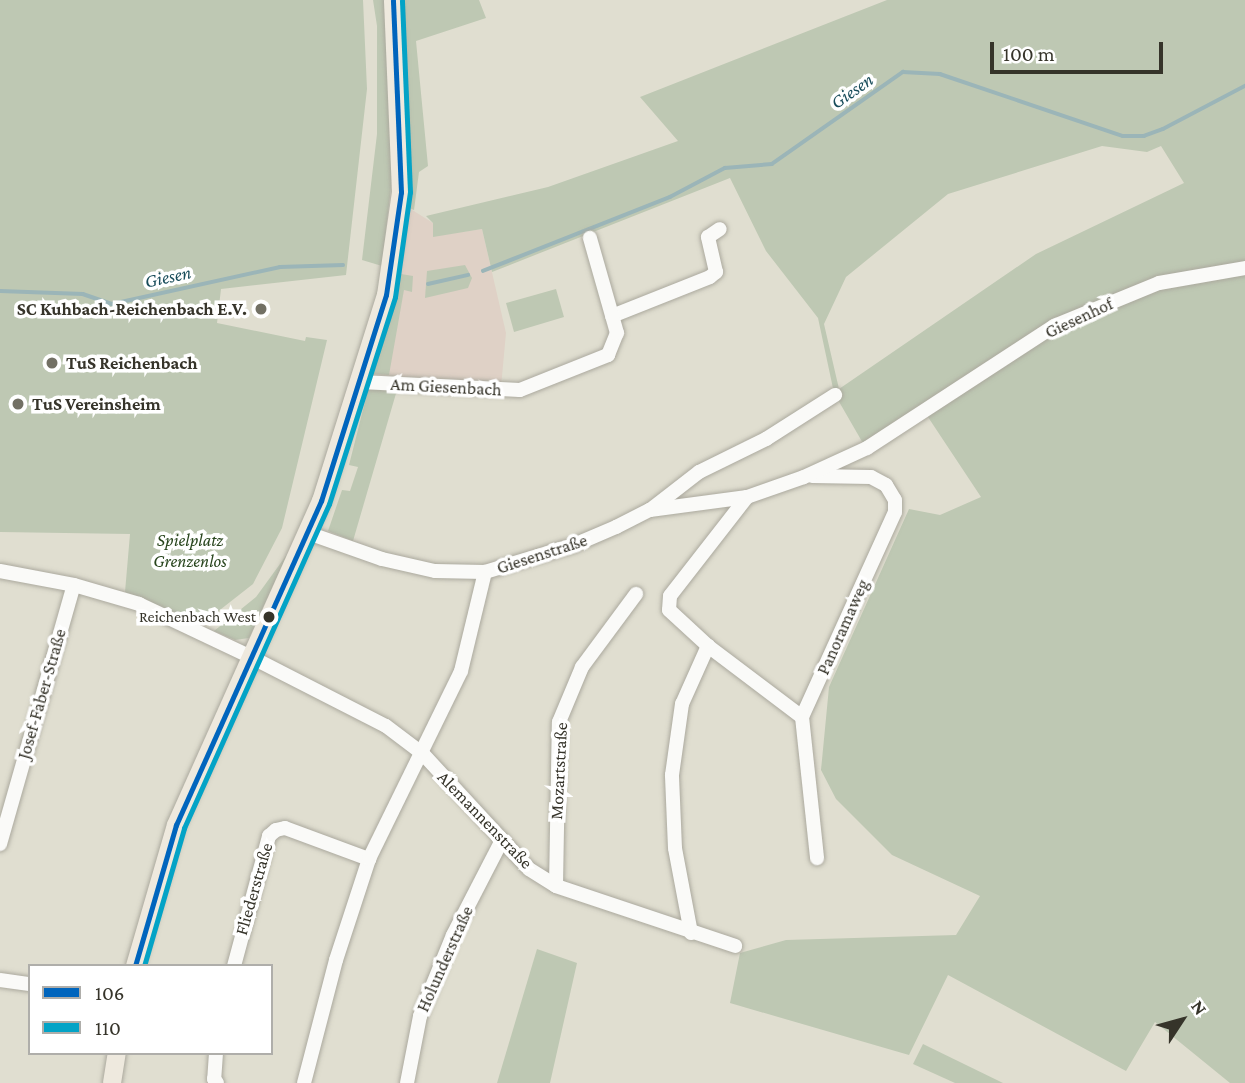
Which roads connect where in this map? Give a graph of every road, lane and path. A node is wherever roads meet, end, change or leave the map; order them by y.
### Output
1 (393, 0) edge
2 (720, 229) dead end
3 (590, 238) dead end
4 (1245, 268) edge
5 (612, 316) junction
6 (361, 382) junction
7 (835, 395) dead end
8 (931, 408) joint
9 (804, 477) junction
10 (747, 497) junction
11 (650, 510) junction
12 (308, 533) junction
13 (0, 571) edge
14 (485, 572) junction
15 (74, 584) junction
16 (636, 594) dead end
17 (708, 646) junction
18 (253, 658) junction
19 (802, 717) junction
20 (424, 754) junction
21 (502, 840) junction
22 (0, 845) edge
23 (817, 858) dead end
24 (369, 859) junction
25 (556, 886) junction
26 (691, 933) junction
27 (735, 946) dead end
28 (136, 964) edge
29 (235, 964) edge
30 (0, 980) edge
31 (28, 984) edge
32 (117, 1055) edge
33 (216, 1055) edge
34 (113, 1083) edge
35 (218, 1083) edge
36 (304, 1083) edge
37 (407, 1083) edge

1 - 6 main road
2 - 5 street
3 - 5 street, Am Giesenbach
4 - 8 street, Giesenhof
5 - 6 street, Am Giesenbach
6 - 12 main road
7 - 11 street, Giesenstraße
8 - 9 street, Giesenstraße
9 - 10 street, Giesenstraße
9 - 19 street, Panoramaweg
10 - 11 street, Giesenstraße
10 - 17 street
11 - 14 street, Giesenstraße
12 - 14 street, Giesenstraße
12 - 18 main road
13 - 15 street, Alemannenstraße
14 - 20 street
15 - 18 street, Alemannenstraße
15 - 22 street, Josef-Faber-Straße
16 - 25 street, Mozartstraße
17 - 19 street
17 - 26 street
18 - 20 street, Alemannenstraße
18 - 28 main road
19 - 23 street
20 - 21 street, Alemannenstraße
20 - 24 street
21 - 25 street, Alemannenstraße
21 - 37 street, Holunderstraße
24 - 29 street, Fliederstraße
24 - 36 street
25 - 26 street, Alemannenstraße
26 - 27 street, Alemannenstraße
30 - 31 street
32 - 34 main road
33 - 35 street

